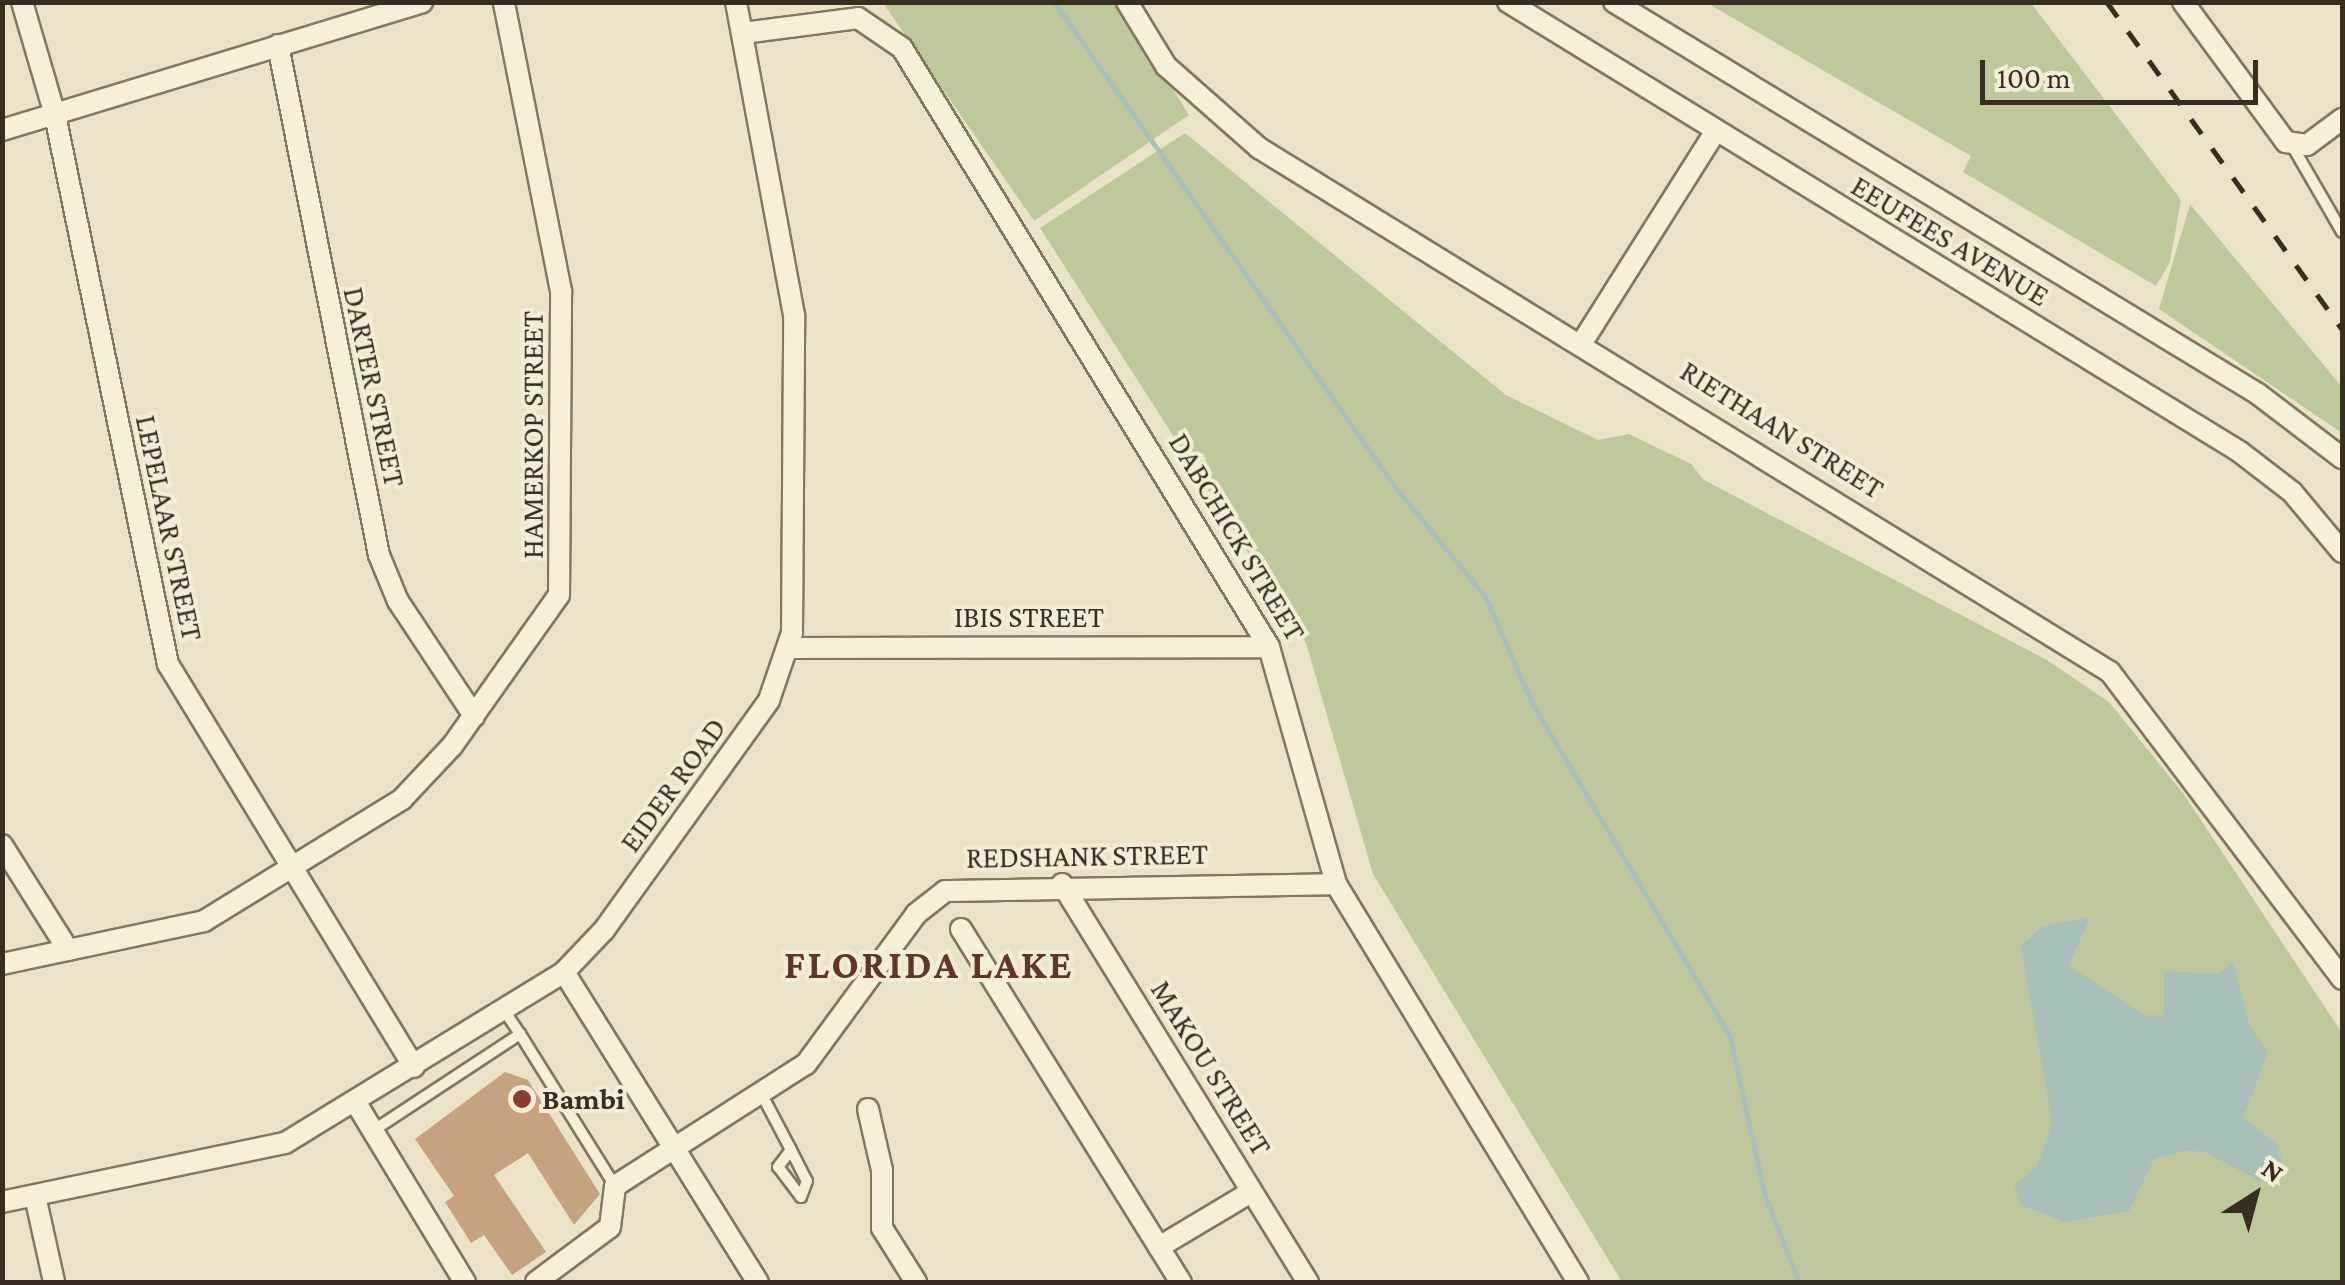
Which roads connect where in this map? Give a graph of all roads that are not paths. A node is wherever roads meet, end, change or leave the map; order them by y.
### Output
1 (22, 2) edge
2 (422, 2) edge
3 (504, 2) edge
4 (736, 2) edge
5 (1127, 2) edge
6 (1508, 2) edge
7 (1614, 2) edge
8 (2183, 2) edge
9 (743, 33) junction
10 (278, 46) junction
11 (55, 115) junction
12 (2342, 119) edge
13 (2, 130) edge
14 (1713, 134) junction
15 (2293, 147) junction
16 (2342, 232) edge
17 (1583, 341) junction
18 (2342, 458) edge
19 (2342, 552) edge
20 (1270, 646) junction
21 (789, 648) junction
22 (474, 716) junction
23 (2, 845) edge
24 (290, 867) junction
25 (1062, 884) junction
26 (1336, 884) junction
27 (961, 929) dead end
28 (68, 950) junction
29 (2, 964) edge
30 (564, 972) junction
31 (2342, 980) edge
32 (504, 1010) junction
33 (520, 1034) junction
34 (414, 1067) junction
35 (761, 1093) junction
36 (356, 1103) junction
37 (868, 1109) dead end
38 (373, 1131) junction
39 (674, 1148) junction
40 (791, 1150) dead end
41 (615, 1186) junction
42 (1252, 1192) junction
43 (35, 1196) junction
44 (2, 1202) edge
45 (1159, 1247) junction
46 (460, 1281) edge
47 (54, 1282) edge
48 (536, 1282) edge
49 (758, 1282) edge
50 (916, 1282) edge
51 (1180, 1282) edge
52 (1308, 1282) edge
53 (1578, 1282) edge

1 - 11 street, LEPELAAR STREET
2 - 10 street
3 - 22 street, HAMERKOP STREET
4 - 9 street, EIDER ROAD
5 - 17 street, RIETHAAN STREET
6 - 14 street, EEUFEES AVENUE
7 - 18 street, EEUFEES AVENUE
8 - 15 street
9 - 20 street, DABCHICK STREET
9 - 21 street, EIDER ROAD
10 - 11 street
10 - 22 street, DARTER STREET
11 - 13 street
11 - 24 street, LEPELAAR STREET
12 - 15 street
14 - 17 street
14 - 19 street, EEUFEES AVENUE
15 - 16 lane
17 - 31 street, RIETHAAN STREET
20 - 21 street, IBIS STREET
20 - 26 street, DABCHICK STREET
21 - 30 street, EIDER ROAD
22 - 24 street, HAMERKOP STREET
23 - 28 street
24 - 28 street, HAMERKOP STREET
24 - 34 street, LEPELAAR STREET
25 - 26 street, REDSHANK STREET
25 - 35 street, REDSHANK STREET
25 - 42 street, MAKOU STREET
26 - 53 street, DABCHICK STREET
27 - 45 street
28 - 29 street, HAMERKOP STREET
30 - 32 street, EIDER ROAD
30 - 39 street
32 - 33 lane
32 - 34 street, EIDER ROAD
33 - 38 lane
33 - 41 lane
34 - 36 street, EIDER ROAD
35 - 39 street, REDSHANK STREET
35 - 40 lane
36 - 38 street
36 - 43 street, EIDER ROAD
37 - 50 street
38 - 46 street
39 - 41 street, REDSHANK STREET
39 - 49 street
41 - 48 street
42 - 45 street
42 - 52 street, MAKOU STREET
43 - 44 street, EIDER ROAD
43 - 47 street
45 - 51 street

